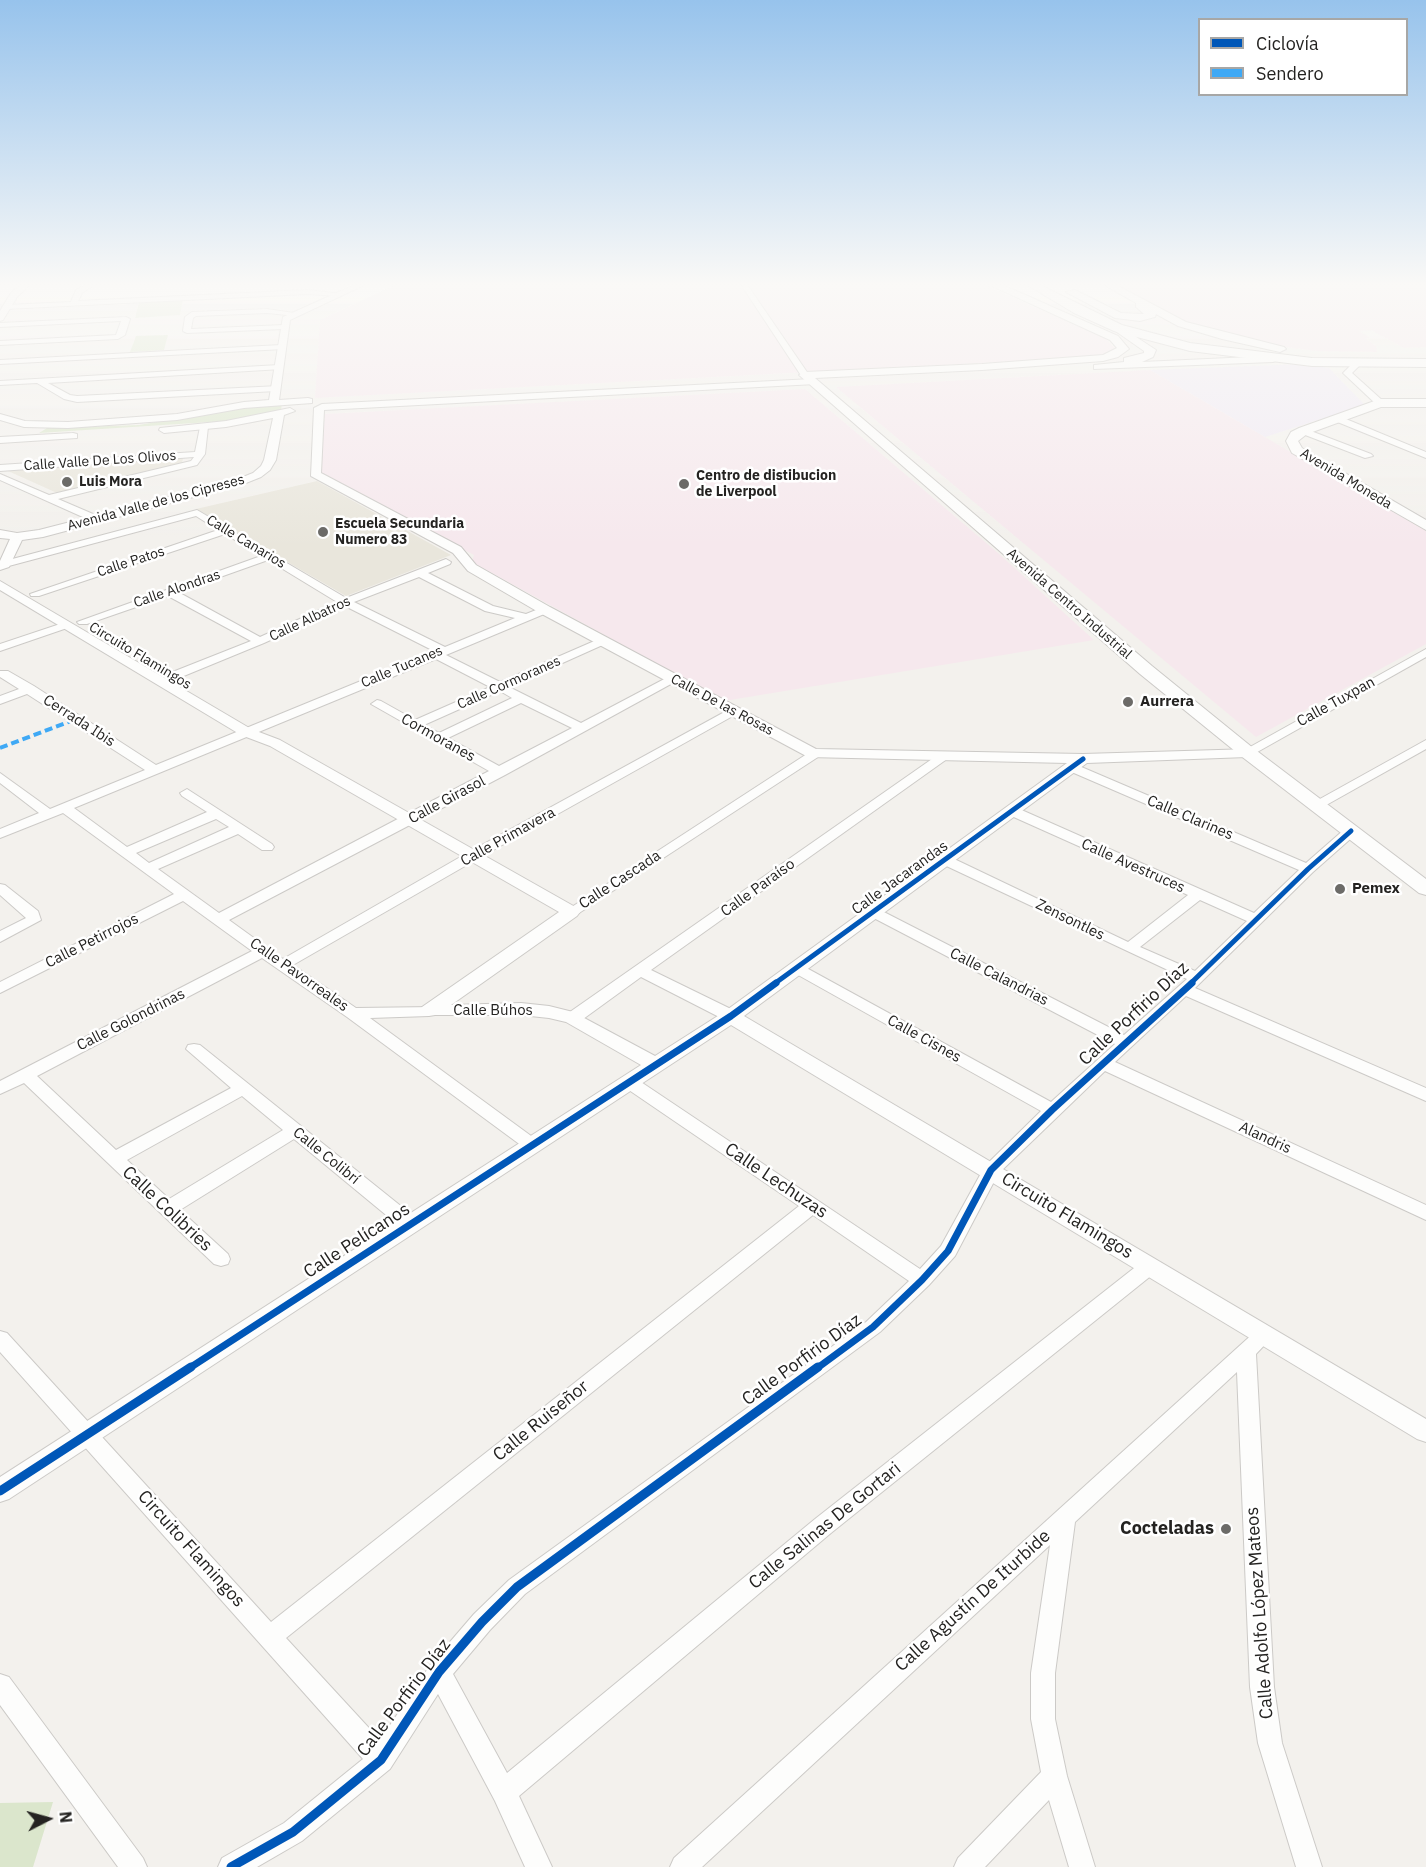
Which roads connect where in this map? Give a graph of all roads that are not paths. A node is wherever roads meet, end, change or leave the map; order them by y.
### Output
1 (174, 373) edge
2 (278, 373) edge
3 (804, 373) edge
4 (893, 373) edge
5 (954, 373) edge
6 (975, 373) edge
7 (1347, 373) edge
8 (945, 375) junction
9 (808, 379) junction
10 (39, 381) junction
11 (0, 383) edge
12 (276, 388) junction
13 (1380, 403) junction
14 (1426, 403) edge
15 (314, 405) junction
16 (276, 408) junction
17 (209, 412) junction
18 (0, 417) edge
19 (1338, 419) junction
20 (24, 424) junction
21 (46, 425) junction
22 (204, 427) junction
23 (1303, 431) junction
24 (30, 438) junction
25 (2, 440) edge
26 (200, 454) junction
27 (1368, 456) dead end
28 (1426, 456) edge
29 (0, 468) edge
30 (0, 477) edge
31 (49, 498) junction
32 (89, 516) dead end
33 (1424, 523) edge
34 (228, 530) junction
35 (0, 534) edge
36 (17, 537) junction
37 (270, 556) junction
38 (446, 562) dead end
39 (2, 568) edge
40 (420, 573) junction
41 (0, 585) edge
42 (169, 592) junction
43 (35, 594) junction
44 (345, 602) junction
45 (545, 609) junction
46 (525, 617) junction
47 (83, 622) junction
48 (66, 625) junction
49 (260, 641) junction
50 (603, 641) junction
51 (0, 648) edge
52 (439, 652) junction
53 (1426, 652) edge
54 (4, 674) dead end
55 (174, 676) junction
56 (674, 680) junction
57 (500, 687) junction
58 (30, 689) junction
59 (521, 698) junction
60 (0, 700) edge
61 (376, 704) dead end
62 (734, 712) junction
63 (414, 725) junction
64 (581, 728) junction
65 (253, 730) junction
66 (439, 738) junction
67 (1426, 744) edge
68 (1246, 752) junction
69 (813, 754) junction
70 (942, 756) junction
71 (1078, 763) junction
72 (154, 770) junction
73 (500, 772) junction
74 (0, 777) edge
75 (187, 793) dead end
76 (1316, 805) junction
77 (64, 807) junction
78 (1012, 811) junction
79 (217, 813) junction
80 (48, 814) junction
81 (411, 819) junction
82 (239, 828) junction
83 (1351, 831) junction
84 (0, 834) edge
85 (267, 847) dead end
86 (126, 852) junction
87 (474, 855) junction
88 (945, 860) junction
89 (149, 868) junction
90 (1308, 869) junction
91 (0, 888) edge
92 (1426, 890) edge
93 (185, 894) junction
94 (1197, 895) junction
95 (571, 912) junction
96 (873, 912) junction
97 (219, 919) junction
98 (1255, 919) junction
99 (0, 937) edge
100 (1129, 948) junction
101 (263, 952) junction
102 (283, 965) junction
103 (796, 968) junction
104 (642, 970) junction
105 (1197, 978) junction
106 (0, 988) edge
107 (1183, 989) junction
108 (429, 1011) junction
109 (353, 1013) junction
110 (731, 1016) junction
111 (573, 1018) junction
112 (1125, 1042) junction
113 (194, 1049) dead end
114 (1103, 1063) junction
115 (654, 1065) junction
116 (26, 1075) junction
117 (629, 1082) junction
118 (0, 1088) edge
119 (242, 1089) junction
120 (1426, 1095) edge
121 (1052, 1110) junction
122 (295, 1131) junction
123 (532, 1145) junction
124 (114, 1159) junction
125 (992, 1170) junction
126 (812, 1206) junction
127 (167, 1209) junction
128 (1426, 1214) edge
129 (410, 1224) junction
130 (221, 1259) dead end
131 (1150, 1266) junction
132 (922, 1280) junction
133 (1264, 1335) junction
134 (0, 1339) edge
135 (1246, 1352) junction
136 (1426, 1432) edge
137 (87, 1434) junction
138 (0, 1491) edge
139 (1065, 1517) junction
140 (270, 1637) junction
141 (439, 1672) junction
142 (0, 1685) edge
143 (381, 1760) junction
144 (1054, 1776) junction
145 (504, 1792) junction
146 (134, 1867) edge
147 (231, 1867) edge
148 (539, 1867) edge
149 (683, 1867) edge
150 (967, 1867) edge
151 (1082, 1867) edge
152 (1309, 1867) edge

1 - 10 street
2 - 12 street, Avenida Valle de los Cipreses
3 - 9 street, Avenida Centro Industrial
4 - 9 main road
5 - 8 main road
6 - 8 main road
7 - 13 street
8 - 9 main road
9 - 15 street
9 - 68 main road, Avenida Centro Industrial
10 - 11 street
10 - 12 street
12 - 16 street, Avenida Valle de los Cipreses
13 - 14 main road
13 - 19 main road, Avenida Moneda
15 - 16 street
15 - 45 street, Calle De las Rosas
16 - 17 street
16 - 22 street
16 - 36 street, Avenida Valle de los Cipreses
17 - 21 street
17 - 22 street
18 - 20 street
19 - 23 main road, Avenida Moneda
19 - 28 street
20 - 21 street
20 - 25 street
21 - 24 street
22 - 24 street
22 - 26 street
23 - 27 street
23 - 33 main road, Avenida Moneda
24 - 25 street
26 - 29 street, Calle Valle De Los Olivos
26 - 31 street
30 - 31 street, Calle Valle De Los Olivos
31 - 32 street, Calle Valle De Los Olivos
34 - 37 street, Calle Canarios
34 - 39 street, Calle Canarios
34 - 43 street, Calle Patos
35 - 36 street, Avenida Valle de los Cipreses
36 - 39 street
37 - 42 street, Calle Alondras
37 - 44 street, Calle Canarios
38 - 40 street, Calle Albatros
39 - 43 street, Circuito Flamingos
40 - 44 street, Calle Albatros
40 - 46 street
41 - 48 street, Circuito Flamingos
42 - 47 street, Calle Alondras
42 - 49 street
43 - 47 street, Circuito Flamingos
44 - 49 street, Calle Albatros
44 - 52 street, Calle Canarios
45 - 46 street, Calle Tucanes
45 - 50 street, Calle De las Rosas
46 - 52 street, Calle Tucanes
47 - 55 street, Circuito Flamingos
48 - 51 street
48 - 65 street, Circuito Flamingos
49 - 55 street, Calle Albatros
50 - 56 street, Calle De las Rosas
50 - 57 street, Calle Cormoranes
52 - 57 street, Calle Canarios
52 - 65 street, Calle Tucanes
53 - 68 street, Calle Tuxpan
54 - 58 street
55 - 65 street, Circuito Flamingos
56 - 62 street, Calle De las Rosas
56 - 64 street, Calle Girasol
57 - 59 street, Calle Canarios
57 - 63 street, Calle Cormoranes
58 - 60 street, Cerrada Ibis
58 - 72 street, Cerrada Ibis
59 - 64 street, Calle Canarios
59 - 66 street
61 - 63 street, Cormoranes
62 - 69 street, Calle De las Rosas
62 - 87 street, Calle Primavera
63 - 66 street, Cormoranes
64 - 73 street, Calle Girasol
65 - 72 street, Calle Tucanes
65 - 81 street, Circuito Flamingos
66 - 73 street, Cormoranes
67 - 76 street
68 - 71 street, Calle De las Rosas
68 - 76 main road, Avenida Centro Industrial
69 - 70 street, Calle De las Rosas
69 - 95 street, Calle Cascada
70 - 71 street, Calle De las Rosas
70 - 104 street, Calle Paraíso
71 - 78 street, Calle Jacarandas
71 - 90 street, Calle Clarines
72 - 77 street, Calle Tucanes
73 - 81 street, Calle Girasol
74 - 80 street
75 - 79 street
76 - 83 main road, Avenida Centro Industrial
77 - 80 street, Calle Tucanes
77 - 86 street, Calle Pavorreales
78 - 88 street, Calle Jacarandas
78 - 94 street, Calle Avestruces
79 - 82 street
79 - 86 street
80 - 84 street, Calle Tucanes
81 - 87 street, Circuito Flamingos
81 - 97 street, Calle Girasol
82 - 85 street
82 - 89 street
83 - 90 street, Calle Porfirio Díaz
83 - 92 main road, Avenida Centro Industrial
86 - 89 street, Calle Pavorreales
87 - 95 street, Circuito Flamingos
87 - 102 street, Calle Primavera
88 - 96 street, Calle Jacarandas
88 - 100 street, Zensontles
89 - 93 street, Calle Pavorreales
90 - 98 street, Calle Porfirio Díaz
91 - 99 street
93 - 97 street, Calle Pavorreales
93 - 106 street, Calle Petirrojos
94 - 98 street, Calle Avestruces
94 - 100 street
95 - 108 street, Calle Cascada
96 - 103 street, Calle Jacarandas
96 - 112 street, Calle Calandrias
97 - 101 street, Calle Pavorreales
98 - 105 street, Calle Porfirio Díaz
100 - 105 street, Zensontles
101 - 102 street, Calle Pavorreales
101 - 116 street, Calle Golondrinas
102 - 109 street, Calle Pavorreales
103 - 110 street, Calle Jacarandas
103 - 121 street, Calle Cisnes
104 - 110 street, Circuito Flamingos
104 - 111 street, Calle Paraíso
105 - 107 street, Calle Porfirio Díaz
107 - 112 street, Calle Porfirio Díaz
107 - 120 street
108 - 109 street, Calle Búhos
108 - 111 street, Calle Búhos
109 - 123 street, Calle Pavorreales
110 - 115 street, Calle Pelícanos
110 - 125 street, Circuito Flamingos
111 - 115 street, Calle Búhos
112 - 114 street, Calle Porfirio Díaz
113 - 119 street, Calle Colibrí
114 - 121 street, Calle Porfirio Díaz
114 - 128 street, Alandris
115 - 117 street, Calle Pelícanos
116 - 118 street, Calle Golondrinas
116 - 124 street, Calle Colibries
117 - 123 street, Calle Pelícanos
117 - 126 street, Calle Lechuzas
119 - 122 street, Calle Colibrí
119 - 124 street, Calle Colibries
121 - 125 street, Calle Porfirio Díaz
122 - 127 street
122 - 129 street, Calle Colibrí
123 - 129 street, Calle Pelícanos
124 - 127 street, Calle Colibries
125 - 131 street, Circuito Flamingos
125 - 132 street, Calle Porfirio Díaz
126 - 132 street, Calle Lechuzas
126 - 140 street, Calle Ruiseñor
127 - 130 street, Calle Colibries
129 - 137 street, Calle Pelícanos
131 - 133 street, Circuito Flamingos
131 - 145 street, Calle Salinas De Gortari
132 - 141 street, Calle Porfirio Díaz
133 - 135 street, Calle Agustín De Iturbide
133 - 136 street, Circuito Flamingos
134 - 137 street, Circuito Flamingos
135 - 139 street, Calle Agustín De Iturbide
135 - 152 street, Calle Adolfo López Mateos
137 - 138 street, Calle Pelícanos
137 - 140 street, Circuito Flamingos
139 - 144 street
139 - 149 street, Calle Agustín De Iturbide
140 - 143 street, Circuito Flamingos
141 - 143 street, Calle Porfirio Díaz
141 - 145 street, Calle Porfirio Díaz
142 - 146 street
143 - 147 street, Calle Porfirio Díaz
144 - 150 street
144 - 151 street
145 - 148 street, Calle Porfirio Díaz

